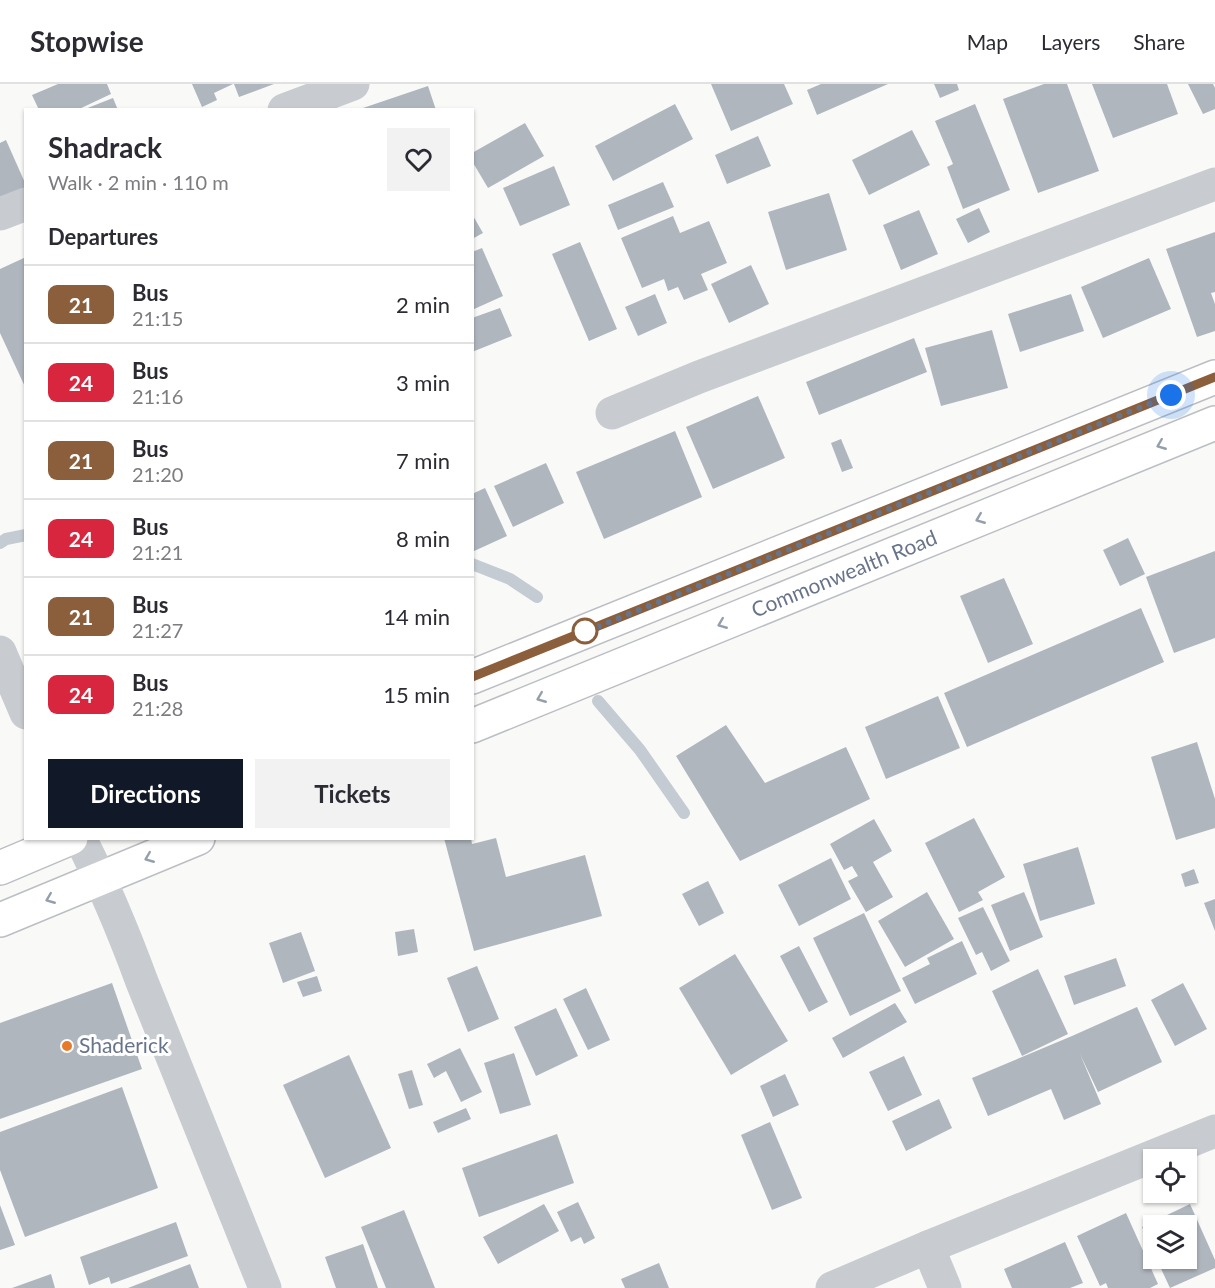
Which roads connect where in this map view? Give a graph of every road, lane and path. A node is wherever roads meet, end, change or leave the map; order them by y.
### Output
1 (353, 84) edge
2 (289, 108) edge
3 (1215, 184) edge
4 (24, 205) edge
5 (0, 214) edge
6 (1215, 377) edge
7 (612, 412) dead end
8 (1215, 423) edge
9 (0, 652) edge
10 (474, 676) edge
11 (24, 708) edge
12 (474, 725) edge
13 (66, 840) edge
14 (81, 840) edge
15 (193, 840) edge
16 (0, 868) edge
17 (100, 878) junction
18 (0, 920) edge
19 (1215, 1131) edge
20 (928, 1247) junction
21 (265, 1288) edge
22 (832, 1288) edge
23 (945, 1288) edge

1 - 2 street
3 - 7 street
4 - 5 street
6 - 10 main road
8 -> 12 main road, Commonwealth Road
9 - 11 street
13 - 16 main road
14 - 17 street
15 -> 17 main road
17 -> 18 main road
17 - 21 street
19 - 20 street
20 - 22 street
20 - 23 street

